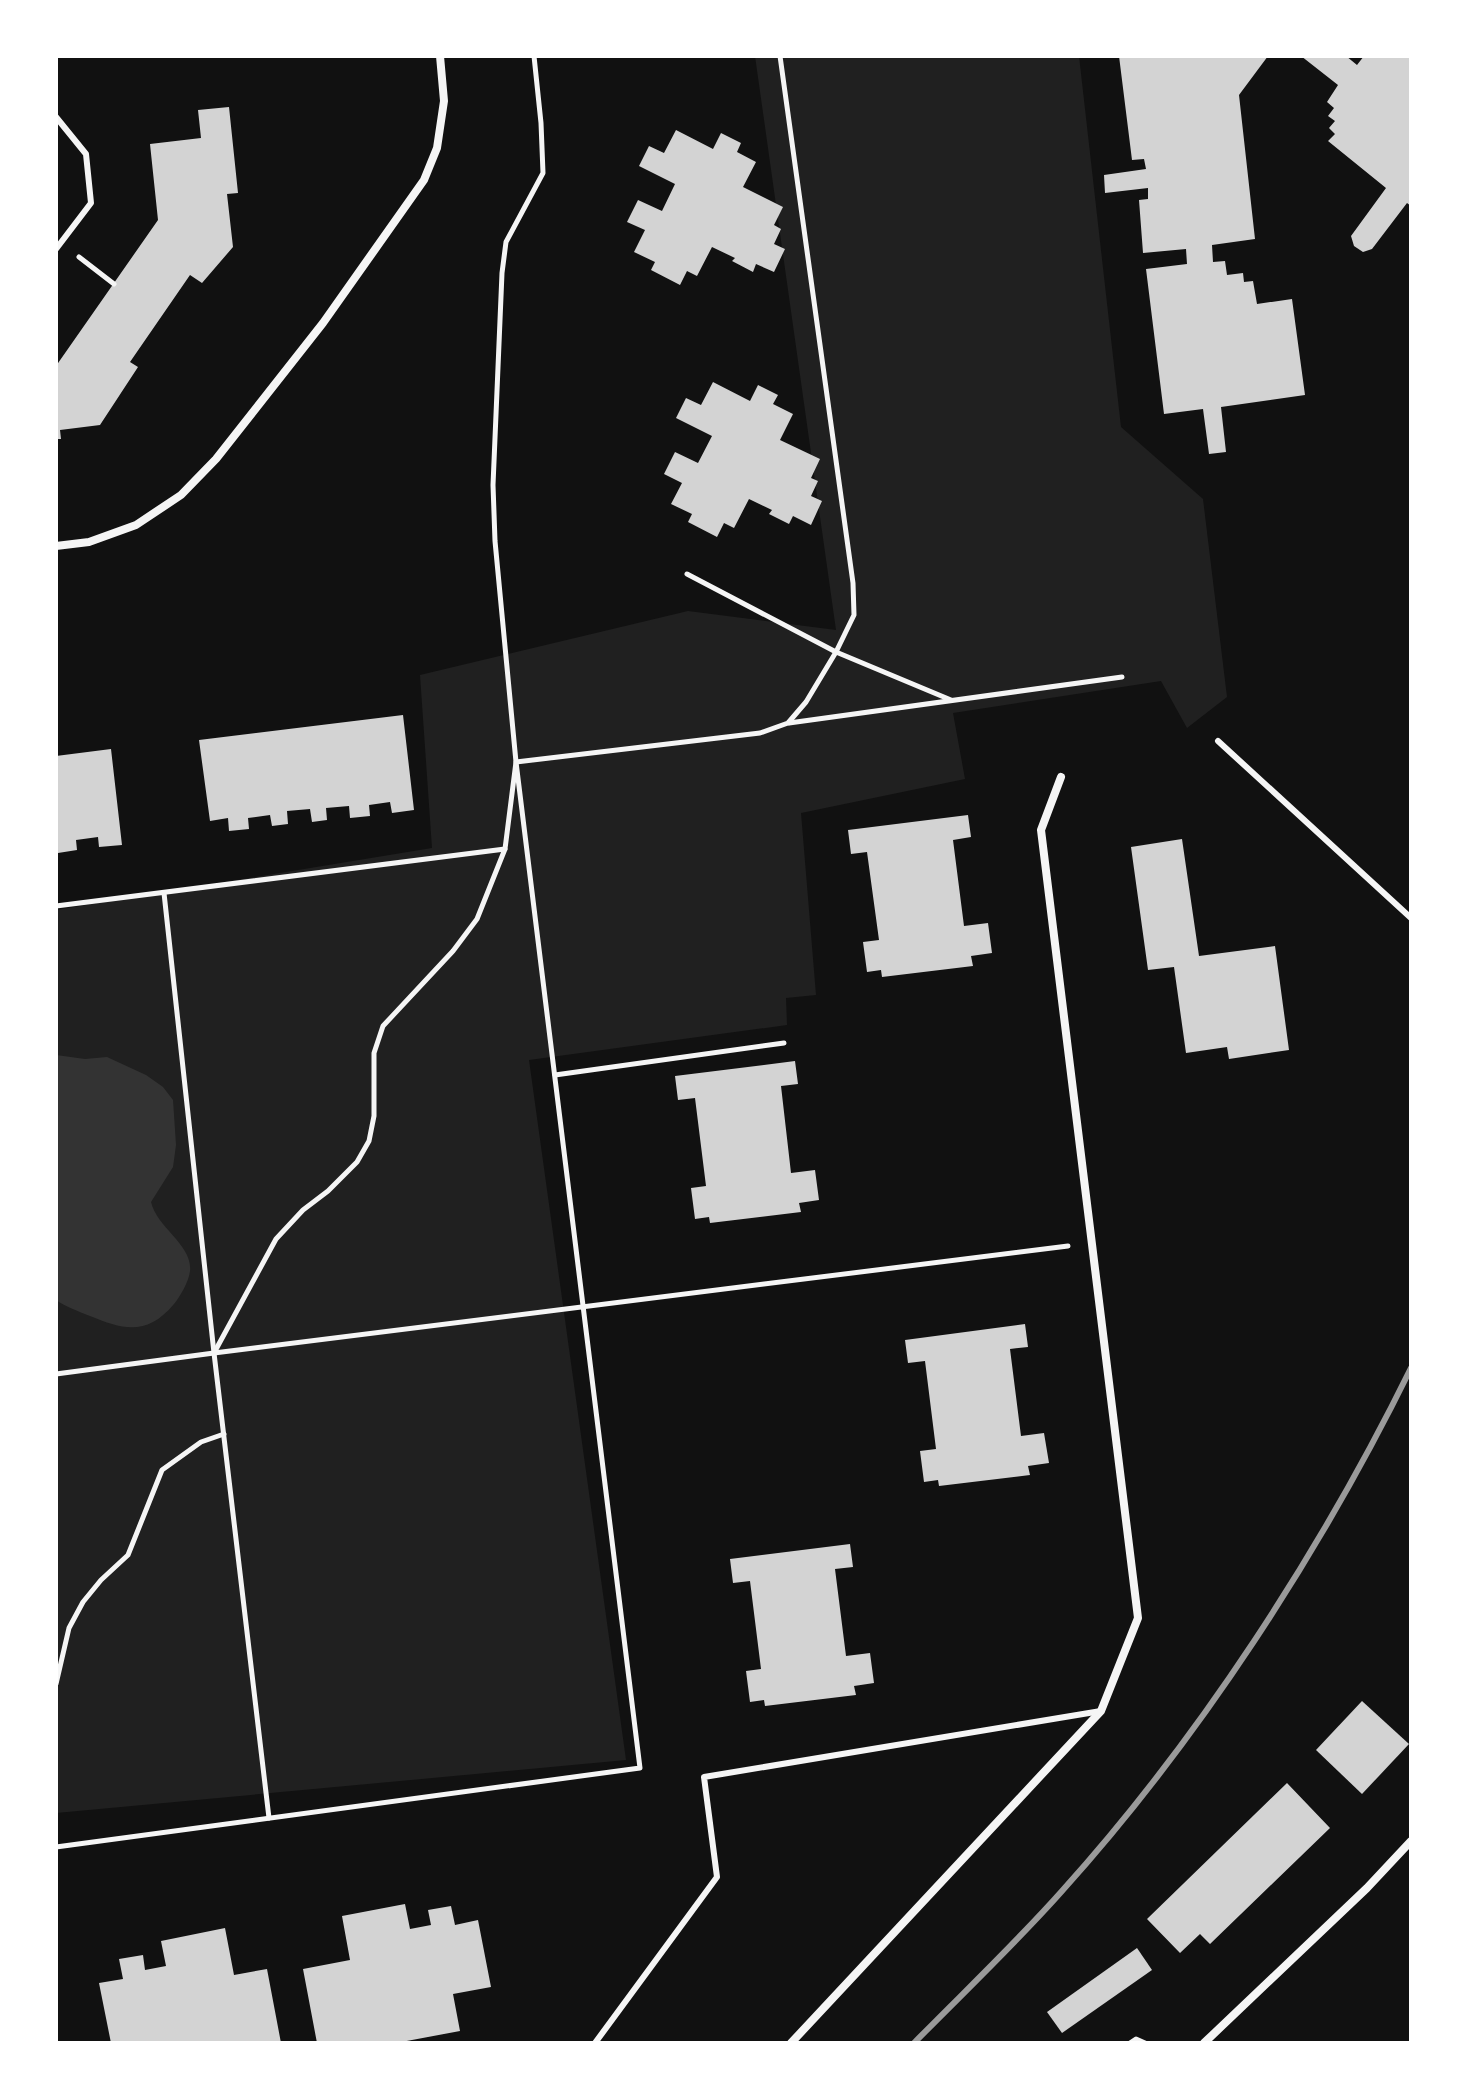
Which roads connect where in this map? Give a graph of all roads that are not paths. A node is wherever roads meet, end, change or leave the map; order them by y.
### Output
1 (440, 56) edge
2 (56, 117) edge
3 (58, 246) edge
4 (56, 546) edge
5 (1218, 741) dead end
6 (1061, 777) dead end
7 (1411, 918) edge
8 (1101, 1711) junction
9 (1411, 1841) edge
10 (595, 2043) edge
11 (791, 2043) edge
12 (1204, 2043) edge

1 - 4 street
2 - 3 lane
5 - 7 lane
6 - 8 street
8 - 10 lane
8 - 11 street
9 - 12 street

